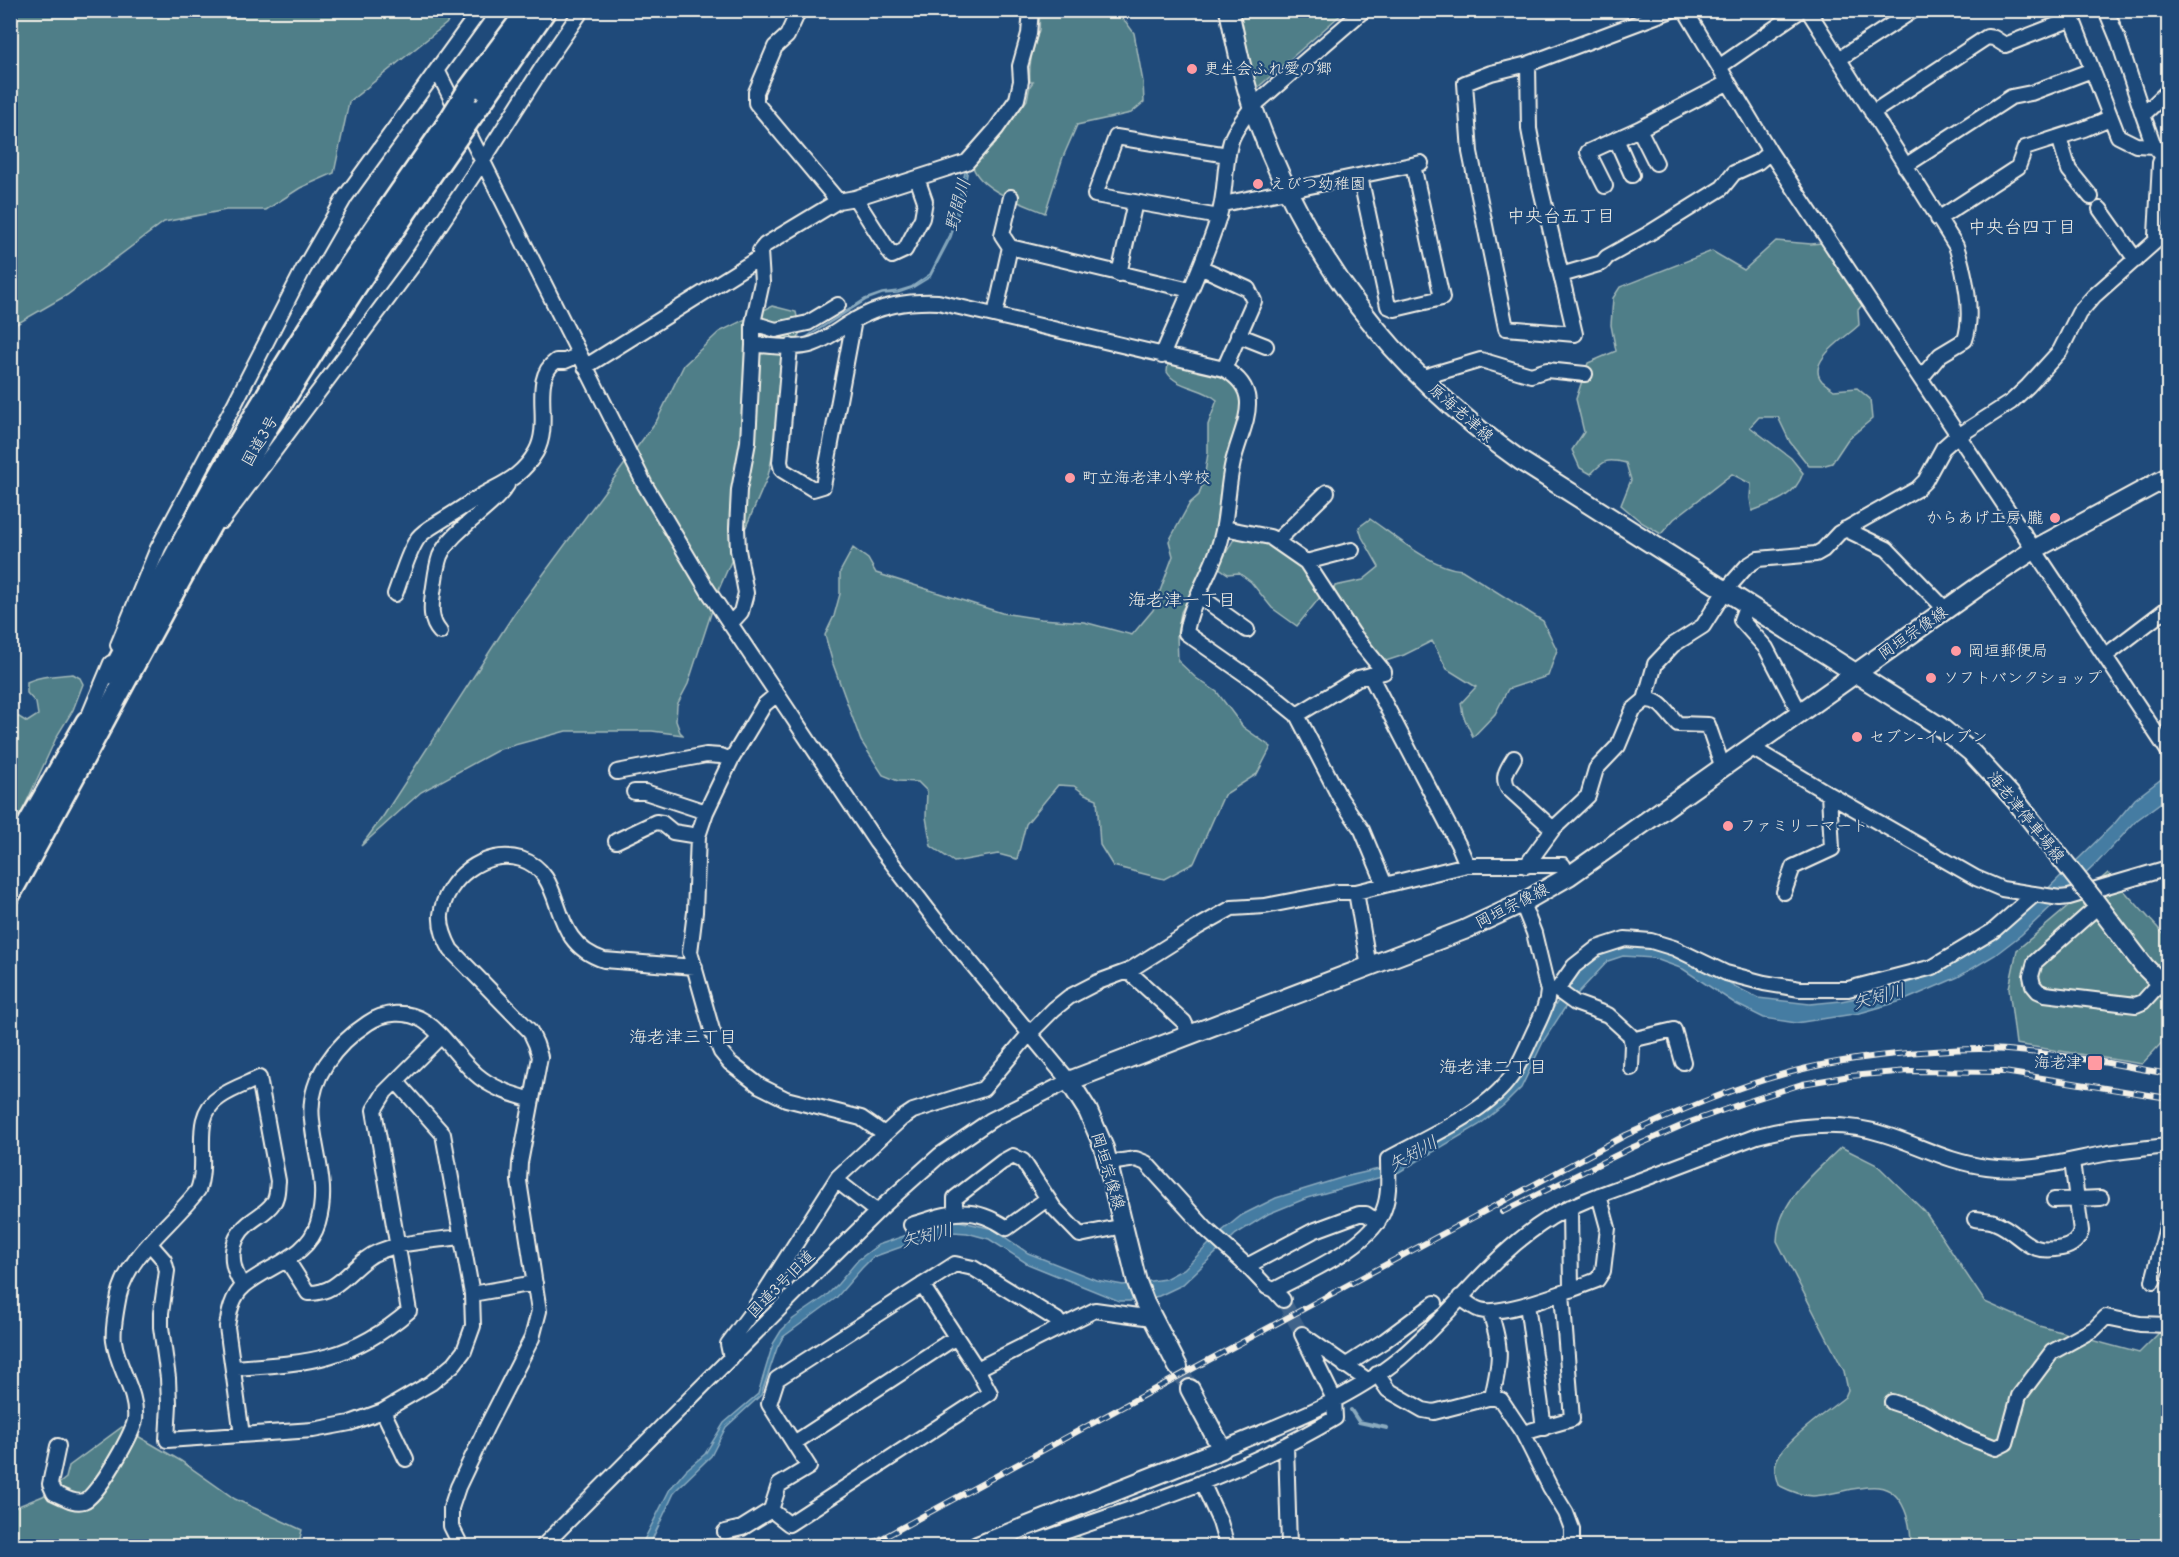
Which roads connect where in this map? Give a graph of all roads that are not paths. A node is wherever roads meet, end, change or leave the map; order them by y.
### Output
1 (480, 10) edge
2 (528, 10) edge
3 (545, 10) edge
4 (582, 10) edge
5 (799, 10) edge
6 (1031, 10) edge
7 (1229, 10) edge
8 (1364, 10) edge
9 (1801, 10) edge
10 (1808, 10) edge
11 (1914, 10) edge
12 (2106, 10) edge
13 (1683, 11) edge
14 (2071, 15) edge
15 (1839, 59) junction
16 (1528, 64) junction
17 (1719, 67) junction
18 (437, 70) junction
19 (2092, 70) junction
20 (1727, 83) junction
21 (2166, 93) dead end
22 (1252, 107) junction
23 (1872, 113) junction
24 (2143, 115) junction
25 (2110, 118) junction
26 (1639, 129) junction
27 (450, 134) junction
28 (2059, 137) junction
29 (1616, 139) junction
30 (1770, 152) junction
31 (1228, 155) junction
32 (2162, 155) edge
33 (482, 162) junction
34 (1656, 163) dead end
35 (1905, 166) junction
36 (1632, 175) dead end
37 (1360, 176) junction
38 (916, 178) junction
39 (1605, 186) dead end
40 (1288, 192) junction
41 (1011, 197) dead end
42 (2091, 197) dead end
43 (855, 198) junction
44 (837, 201) junction
45 (1135, 202) junction
46 (2100, 209) dead end
47 (1221, 210) junction
48 (1938, 219) junction
49 (2163, 239) edge
50 (1010, 247) junction
51 (759, 258) junction
52 (2136, 260) junction
53 (1200, 267) junction
54 (1119, 274) junction
55 (1561, 276) junction
56 (1190, 290) junction
57 (838, 305) dead end
58 (994, 315) junction
59 (854, 320) junction
60 (753, 323) junction
61 (1238, 335) junction
62 (753, 345) junction
63 (790, 346) junction
64 (1266, 346) dead end
65 (1162, 356) junction
66 (582, 361) junction
67 (1224, 369) junction
68 (1585, 374) dead end
69 (1420, 378) junction
70 (1921, 378) junction
71 (1959, 436) junction
72 (2169, 477) edge
73 (510, 482) junction
74 (1327, 492) dead end
75 (1224, 528) junction
76 (1845, 529) junction
77 (1277, 541) junction
78 (1352, 549) dead end
79 (2035, 549) junction
80 (1306, 562) junction
81 (186, 568) junction
82 (1725, 591) junction
83 (395, 594) dead end
84 (1198, 595) junction
85 (1747, 604) junction
86 (2169, 608) edge
87 (1946, 610) junction
88 (730, 624) junction
89 (1247, 630) dead end
90 (440, 633) dead end
91 (2105, 656) junction
92 (1857, 673) junction
93 (1370, 675) junction
94 (777, 694) junction
95 (1645, 700) junction
96 (1800, 713) junction
97 (1297, 715) junction
98 (85, 725) junction
99 (1752, 748) junction
100 (2169, 752) edge
101 (1514, 758) dead end
102 (731, 760) junction
103 (1722, 768) junction
104 (617, 772) dead end
105 (634, 792) dead end
106 (1829, 794) junction
107 (706, 812) junction
108 (1553, 829) junction
109 (698, 836) junction
110 (616, 842) dead end
111 (10, 857) edge
112 (1467, 865) junction
113 (1526, 866) junction
114 (2169, 868) edge
115 (1569, 876) junction
116 (1385, 885) junction
117 (1356, 892) junction
118 (1784, 892) dead end
119 (10, 893) edge
120 (2035, 894) junction
121 (1522, 903) junction
122 (2096, 903) junction
123 (1370, 967) junction
124 (695, 968) junction
125 (1128, 971) junction
126 (2164, 986) edge
127 (1553, 990) junction
128 (1030, 1033) junction
129 (1190, 1035) junction
130 (441, 1036) junction
131 (1631, 1040) junction
132 (1683, 1062) dead end
133 (1631, 1068) dead end
134 (396, 1081) junction
135 (1069, 1081) junction
136 (532, 1100) junction
137 (884, 1134) junction
138 (2169, 1146) edge
139 (2072, 1161) junction
140 (1109, 1163) junction
141 (836, 1180) junction
142 (1599, 1195) junction
143 (2101, 1198) dead end
144 (1047, 1199) junction
145 (2078, 1199) junction
146 (2054, 1200) dead end
147 (1570, 1207) junction
148 (955, 1211) junction
149 (877, 1212) junction
150 (1975, 1219) dead end
151 (1378, 1222) junction
152 (2169, 1222) edge
153 (911, 1225) dead end
154 (1124, 1226) junction
155 (460, 1236) junction
156 (150, 1244) junction
157 (397, 1247) junction
158 (287, 1260) junction
159 (1247, 1266) junction
160 (2153, 1281) dead end
161 (535, 1283) junction
162 (922, 1285) junction
163 (243, 1286) junction
164 (1567, 1292) junction
165 (472, 1294) junction
166 (1460, 1298) junction
167 (1435, 1303) dead end
168 (1527, 1304) junction
169 (1149, 1311) junction
170 (1490, 1312) junction
171 (2169, 1325) edge
172 (1062, 1326) junction
173 (956, 1337) junction
174 (1384, 1341) junction
175 (731, 1358) junction
176 (1399, 1359) junction
177 (1345, 1366) junction
178 (1178, 1367) tunnel mouth
179 (232, 1368) junction
180 (977, 1370) junction
181 (1372, 1377) junction
182 (1190, 1389) tunnel mouth
183 (1492, 1396) junction
184 (1334, 1400) junction
185 (1892, 1402) dead end
186 (382, 1411) junction
187 (1544, 1428) junction
188 (1523, 1433) junction
189 (242, 1435) junction
190 (794, 1443) junction
191 (1286, 1445) junction
192 (58, 1446) dead end
193 (1222, 1449) junction
194 (406, 1459) dead end
195 (1202, 1482) junction
196 (771, 1510) junction
197 (725, 1532) dead end
198 (461, 1546) edge
199 (543, 1546) edge
200 (977, 1546) edge
201 (1023, 1546) edge
202 (1227, 1546) edge
203 (1290, 1546) edge
204 (1572, 1546) edge

1 - 18 street
2 - 27 highway, 国道3号, bridge
3 - 27 highway, 国道3号, bridge
4 - 33 street
5 - 44 street
6 - 38 street
7 - 22 main road, 原海老津線
8 - 22 street
9 - 17 street
10 - 15 street
11 - 15 street
12 - 24 street
13 - 16 street
13 - 17 street
14 - 19 street
14 - 23 street
15 - 23 street
16 - 55 street
16 - 55 street
17 - 20 street
18 - 33 street
18 - 98 street
19 - 25 street
19 - 35 street
20 - 26 street
20 - 30 street
21 - 24 street
22 - 31 street
22 - 40 main road, 原海老津線
23 - 35 street
24 - 32 street
25 - 28 street
25 - 32 street
26 - 29 street
26 - 34 street
27 - 81 highway, 国道3号
27 - 98 highway, 国道3号
28 - 42 street
28 - 48 street
29 - 36 street
29 - 39 street
30 - 55 street
30 - 70 street
31 - 45 street
31 - 47 street
32 - 49 street
33 - 66 street
33 - 81 street
35 - 48 street
37 - 37 street
37 - 40 street
38 - 43 street
38 - 43 street
40 - 47 street
40 - 69 main road, 原海老津線
41 - 50 street
43 - 44 street
44 - 51 street
45 - 47 street
45 - 54 street
46 - 52 street
47 - 53 street
48 - 70 street
49 - 52 street
50 - 54 street
50 - 58 street
51 - 60 street
51 - 66 street
52 - 71 street
53 - 56 street
53 - 61 street
54 - 56 street
56 - 65 street
57 - 60 street
58 - 59 street
58 - 65 street
59 - 63 street
59 - 63 street
60 - 62 street
61 - 64 street
61 - 67 street
62 - 63 street
62 - 88 street
65 - 67 street
66 - 73 street
66 - 88 street
67 - 75 street
68 - 69 street
69 - 82 main road, 原海老津線
70 - 71 street
71 - 76 street
71 - 79 street
72 - 79 main road, 岡垣宗像線
73 - 83 street
73 - 90 street
74 - 77 street
75 - 77 street
75 - 84 street
76 - 82 street
76 - 87 street
77 - 80 street
78 - 80 street
79 - 87 main road, 岡垣宗像線
79 - 91 street
80 - 93 street
81 - 119 highway, 国道3号
82 - 85 main road, 原海老津線
82 - 95 street
84 - 89 street
84 - 97 street
85 - 92 main road, 原海老津線
85 - 96 street
86 - 91 street
87 - 92 main road, 岡垣宗像線
88 - 94 street
91 - 100 street
92 - 96 main road, 岡垣宗像線
92 - 122 main road, 海老津停車場線, bridge
93 - 97 street
93 - 112 street
94 - 102 street
94 - 128 street
95 - 103 street
95 - 108 street
96 - 99 main road, 岡垣宗像線
97 - 116 street
98 - 111 highway, 国道3号
99 - 103 main road, 岡垣宗像線
99 - 106 street
101 - 108 street
102 - 104 street
102 - 107 street
103 - 115 main road, 岡垣宗像線
105 - 107 street
106 - 118 street
106 - 120 street
107 - 109 street
108 - 113 street
109 - 110 street
109 - 124 street
112 - 113 street
112 - 116 street
113 - 115 street
114 - 120 street
115 - 121 main road, 岡垣宗像線
116 - 117 street
117 - 123 street
117 - 125 street
120 - 127 street
121 - 123 main road, 岡垣宗像線
121 - 127 street
122 - 126 main road, 海老津停車場線
122 - 126 street
123 - 129 main road, 岡垣宗像線
124 - 136 street
124 - 137 street
125 - 128 street
125 - 129 street
127 - 131 street
127 - 151 street
128 - 135 street
128 - 137 street
129 - 135 main road, 岡垣宗像線
130 - 134 street
130 - 136 street
130 - 158 street
131 - 132 street
131 - 133 street
134 - 155 street
134 - 157 street
135 - 140 main road, 岡垣宗像線
135 - 149 street, 国道3号旧道
136 - 161 street
137 - 141 street
138 - 139 street
139 - 142 street
139 - 145 street
140 - 154 main road, 岡垣宗像線
140 - 159 street
141 - 149 street
141 - 175 street
142 - 147 street
142 - 164 street
143 - 145 street
144 - 148 street
144 - 148 street
144 - 154 street
145 - 146 street
145 - 150 street
147 - 164 street
147 - 166 street
148 - 153 street
149 - 175 street, 国道3号旧道
151 - 159 street
151 - 159 street
152 - 160 street
154 - 169 main road, 岡垣宗像線
155 - 157 street
155 - 165 street
156 - 163 street
156 - 189 street
156 - 192 street
157 - 158 street
157 - 179 street
158 - 163 street
161 - 165 street
161 - 198 street
162 - 172 street
162 - 173 street
162 - 190 street
163 - 179 street
164 - 168 street
164 - 187 street
165 - 186 street
166 - 170 street
166 - 176 street
167 - 174 street
168 - 170 street
168 - 187 street
169 - 172 street
169 - 178 main road, 岡垣宗像線
170 - 183 street
171 - 185 street
172 - 180 street
173 - 180 street
173 - 190 street
174 - 176 street
174 - 177 street
175 - 199 street, 国道3号旧道
176 - 181 street
177 - 181 street
177 - 184 street
179 - 189 street
180 - 196 street
181 - 183 street
181 - 184 street
182 - 193 main road
183 - 188 street
184 - 191 street
184 - 193 street
186 - 189 street
186 - 194 street
187 - 188 street
188 - 204 street
190 - 196 street
191 - 195 street
191 - 203 street
193 - 200 main road
195 - 201 street
195 - 202 street
196 - 197 street

